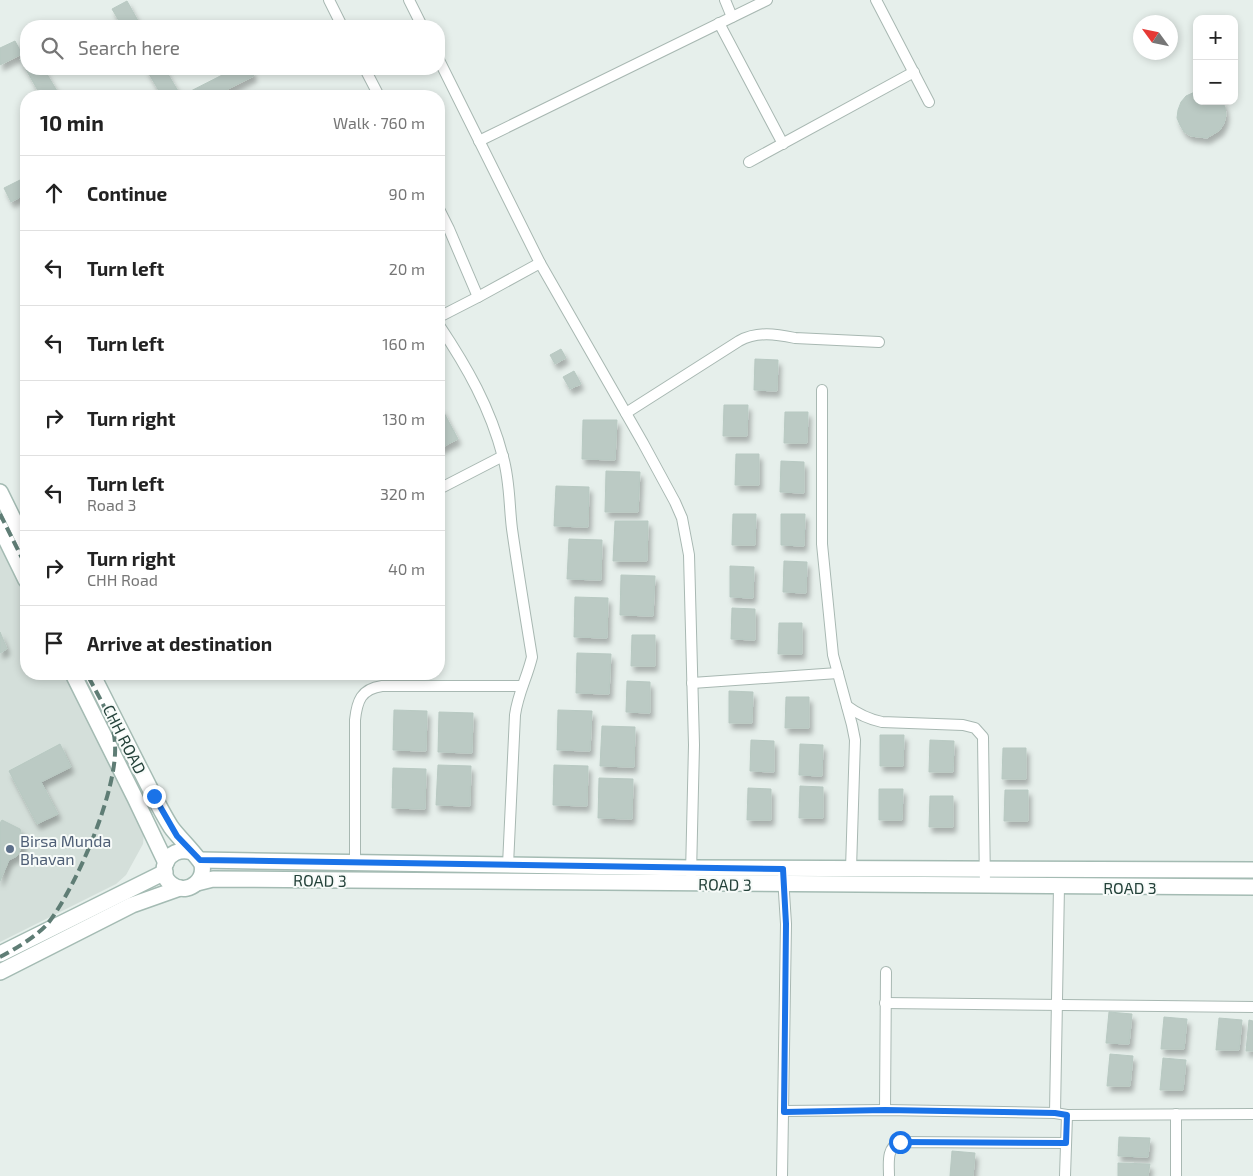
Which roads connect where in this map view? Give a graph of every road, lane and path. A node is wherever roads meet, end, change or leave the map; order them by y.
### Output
1 (329, 0) edge
2 (409, 0) edge
3 (725, 0) edge
4 (767, 0) edge
5 (876, 0) edge
6 (732, 17) junction
7 (339, 20) edge
8 (419, 20) edge
9 (719, 23) junction
10 (445, 72) edge
11 (914, 72) junction
12 (368, 75) edge
13 (376, 90) edge
14 (929, 102) dead end
15 (479, 141) junction
16 (783, 144) junction
17 (749, 162) dead end
18 (445, 221) edge
19 (540, 263) junction
20 (478, 297) junction
21 (445, 314) edge
22 (445, 334) edge
23 (879, 342) dead end
24 (822, 390) dead end
25 (626, 413) junction
26 (503, 456) junction
27 (445, 487) edge
28 (0, 492) edge
29 (12, 529) edge
30 (20, 558) edge
31 (838, 673) junction
32 (76, 680) edge
33 (95, 680) edge
34 (692, 682) junction
35 (521, 686) junction
36 (847, 706) junction
37 (196, 856) junction
38 (355, 863) junction
39 (508, 865) junction
40 (165, 868) junction
41 (691, 868) junction
42 (783, 869) junction
43 (851, 869) junction
44 (984, 870) junction
45 (1253, 870) edge
46 (197, 883) junction
47 (690, 884) junction
48 (782, 884) junction
49 (985, 886) junction
50 (1059, 886) junction
51 (1253, 887) edge
52 (180, 888) junction
53 (47, 931) junction
54 (54, 945) junction
55 (0, 954) edge
56 (0, 972) edge
57 (886, 972) dead end
58 (885, 1003) junction
59 (1056, 1005) junction
60 (1253, 1007) edge
61 (885, 1110) junction
62 (784, 1112) junction
63 (1055, 1113) junction
64 (1176, 1114) junction
65 (1253, 1114) edge
66 (1067, 1115) junction
67 (1066, 1143) junction
68 (782, 1176) edge
69 (889, 1176) edge
70 (1065, 1176) edge
71 (1176, 1176) edge

1 - 7 street
2 - 8 street
3 - 6 street
4 - 6 street
5 - 11 street
6 - 9 street
9 - 15 street
9 - 16 street
10 - 15 street
11 - 14 street
11 - 16 street
12 - 13 street
15 - 19 street
16 - 17 street
18 - 20 street
19 - 20 street
19 - 25 street
20 - 21 street
22 - 26 street
23 - 25 street
24 - 31 street
25 - 34 street
26 - 27 street
26 - 35 street
28 - 29 street
29 - 30 street
31 - 34 street
31 - 36 street
32 - 40 street
33 - 37 street, CHH ROAD
34 - 41 street
35 - 38 street
35 - 39 street
36 - 43 street
36 - 44 street
37 - 38 street, ROAD 3
37 - 40 street
37 - 46 street
38 - 39 street, ROAD 3
39 - 41 street, ROAD 3
40 - 52 street
40 - 53 street
41 - 42 street, ROAD 3
41 - 47 street
42 - 43 street, ROAD 3
42 - 48 street
43 - 44 street, ROAD 3
44 - 45 street, ROAD 3
44 - 49 street
46 - 47 street, ROAD 3
46 - 52 street
47 - 48 street, ROAD 3
48 - 49 street, ROAD 3
48 - 62 street
49 - 50 street, ROAD 3
50 - 51 street, ROAD 3
50 - 59 street
52 - 54 street
53 - 54 street
53 - 55 street
54 - 56 street
57 - 58 street
58 - 59 street
58 - 61 street
59 - 60 street
59 - 63 street
61 - 62 street
61 - 63 street
62 - 68 street
63 - 66 street
64 - 65 street
64 - 66 street
64 - 71 street
66 - 67 street
67 - 69 street
67 - 70 street

